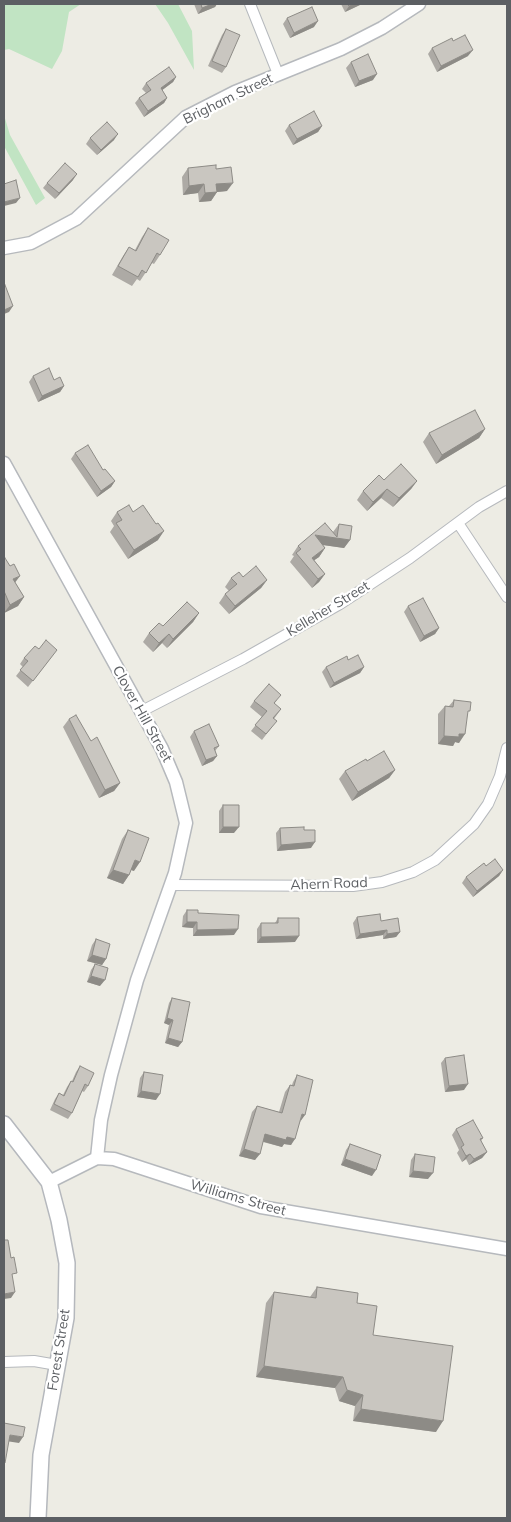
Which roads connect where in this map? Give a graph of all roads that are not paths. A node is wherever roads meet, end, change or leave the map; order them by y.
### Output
1 (250, 4) edge
2 (419, 4) edge
3 (278, 74) junction
4 (4, 248) edge
5 (4, 463) edge
6 (507, 491) edge
7 (458, 523) junction
8 (507, 597) edge
9 (140, 712) junction
10 (507, 748) edge
11 (171, 885) junction
12 (4, 1124) edge
13 (97, 1158) junction
14 (49, 1182) junction
15 (507, 1249) edge
16 (4, 1362) edge
17 (57, 1365) junction
18 (38, 1518) edge

1 - 3 street
2 - 3 street, Brigham Street
3 - 4 street, Brigham Street
5 - 9 street, Clover Hill Street
6 - 7 street, Kelleher Street
7 - 8 street
7 - 9 street, Kelleher Street
9 - 11 street, Clover Hill Street
10 - 11 street, Ahern Road
11 - 13 street, Clover Hill Street
12 - 14 main road
13 - 14 street
13 - 15 street, Williams Street
14 - 17 main road, Forest Street
16 - 17 street
17 - 18 main road, Forest Street

